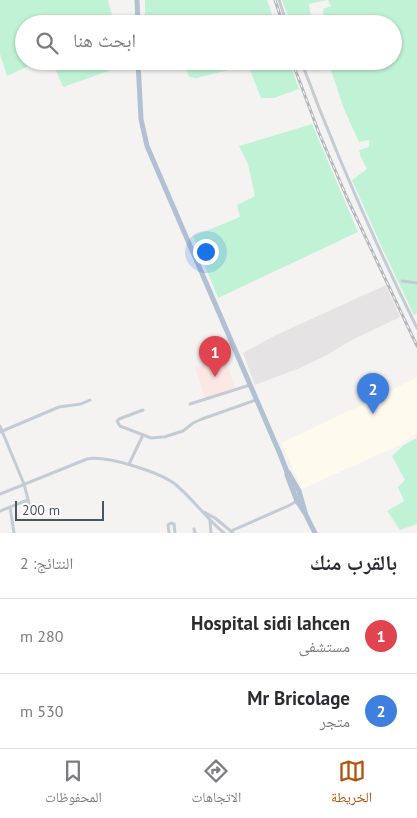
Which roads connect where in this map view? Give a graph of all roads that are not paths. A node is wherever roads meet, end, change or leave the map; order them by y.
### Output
1 (137, 0) edge
2 (279, 0) edge
3 (138, 15) edge
4 (284, 15) edge
5 (138, 70) edge
6 (305, 70) edge
7 (402, 281) dead end
8 (417, 283) edge
9 (417, 328) edge
10 (250, 385) junction
11 (90, 400) dead end
12 (256, 400) junction
13 (190, 404) dead end
14 (143, 410) dead end
15 (0, 426) edge
16 (1, 431) edge
17 (143, 435) junction
18 (129, 464) junction
19 (24, 484) junction
20 (0, 492) edge
21 (28, 500) junction
22 (300, 500) junction
23 (10, 507) junction
24 (0, 511) edge
25 (204, 512) junction
26 (32, 515) dead end
27 (210, 520) junction
28 (232, 532) edge
29 (14, 533) edge
30 (168, 533) edge
31 (176, 533) edge
32 (211, 533) edge
33 (224, 533) edge
34 (315, 533) edge

1 - 3 main road
2 - 4 street
5 - 10 main road
6 - 9 street
7 - 8 street
10 - 12 main road
10 - 13 street
11 - 16 street
12 - 17 street
12 - 22 main road
14 - 17 street
15 - 16 street
16 - 19 street
17 - 18 street
18 - 19 street
18 - 25 street
19 - 20 street
19 - 21 street
21 - 23 street
21 - 26 street
22 - 28 street
22 - 34 main road
23 - 24 street
23 - 29 street
25 - 27 street
25 - 28 street
27 - 32 street
27 - 33 street
30 - 31 street

